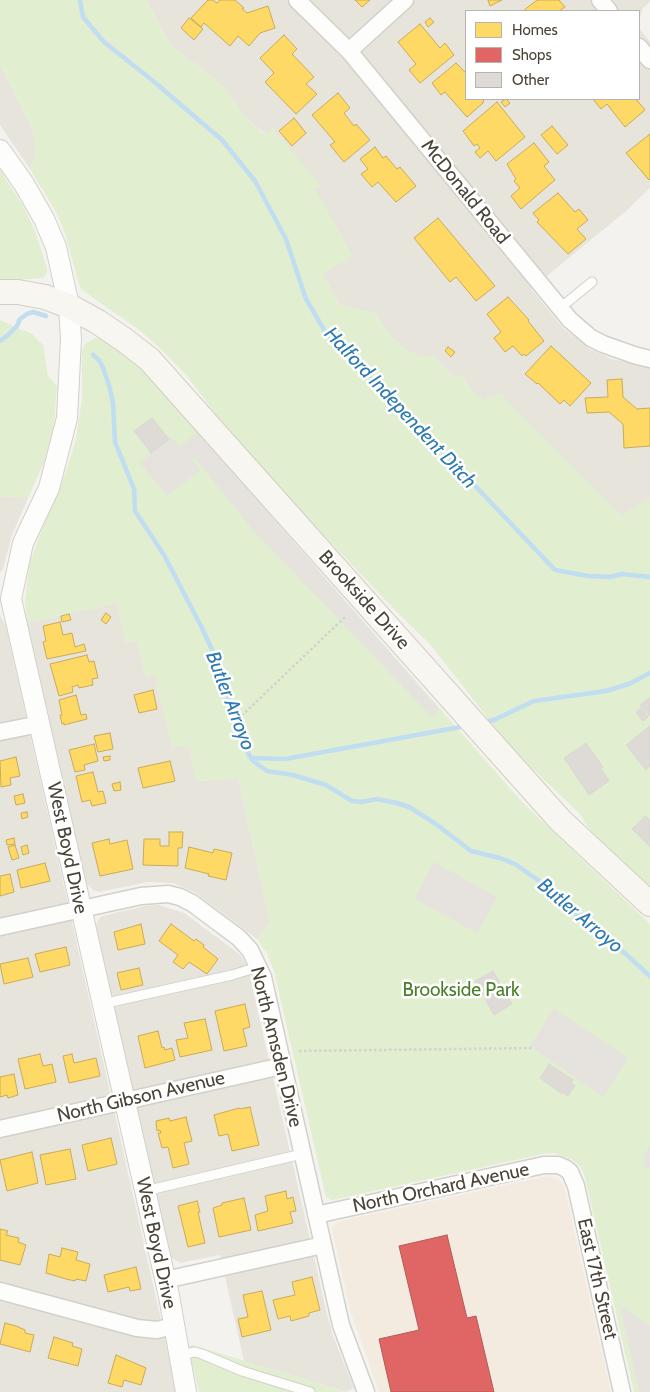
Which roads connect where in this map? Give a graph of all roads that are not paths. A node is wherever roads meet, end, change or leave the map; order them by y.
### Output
1 (297, 0) edge
2 (405, 0) edge
3 (600, 0) edge
4 (608, 10) edge
5 (640, 48) edge
6 (349, 51) junction
7 (650, 60) edge
8 (0, 150) edge
9 (592, 282) dead end
10 (0, 292) edge
11 (69, 306) junction
12 (560, 308) junction
13 (650, 358) edge
14 (5, 598) edge
15 (40, 724) junction
16 (0, 732) edge
17 (649, 901) edge
18 (80, 908) junction
19 (0, 927) edge
20 (258, 967) junction
21 (102, 1004) junction
22 (282, 1066) junction
23 (124, 1100) junction
24 (0, 1129) edge
25 (302, 1154) junction
26 (565, 1168) joint
27 (145, 1191) junction
28 (316, 1215) junction
29 (323, 1245) junction
30 (165, 1280) junction
31 (0, 1291) edge
32 (174, 1326) junction
33 (179, 1356) junction
34 (186, 1392) edge
35 (310, 1392) edge
36 (366, 1392) edge
37 (622, 1392) edge

1 - 6 street, McDonald Road
2 - 6 street
3 - 4 street
5 - 7 street
6 - 12 street, McDonald Road
8 - 11 street, West Boyd Drive
9 - 12 lane
10 - 11 main road, Brookside Drive
11 - 14 street, West Boyd Drive
11 - 17 main road, Brookside Drive
12 - 13 street, McDonald Road
14 - 15 street, West Boyd Drive
15 - 16 street
15 - 18 street, West Boyd Drive
18 - 19 street
18 - 20 street, North Amsden Drive
18 - 21 street, West Boyd Drive
20 - 21 lane
20 - 22 street, North Amsden Drive
21 - 23 street, West Boyd Drive
22 - 23 street, North Gibson Avenue
22 - 25 street, North Amsden Drive
23 - 24 street, North Gibson Avenue
23 - 27 street, West Boyd Drive
25 - 27 lane
25 - 28 street, North Amsden Drive
26 - 28 street, North Orchard Avenue
26 - 37 street, East 17th Street
27 - 30 street, West Boyd Drive
28 - 29 street, North Amsden Drive
29 - 30 street
29 - 36 street, North Amsden Drive
30 - 32 street, West Boyd Drive
31 - 32 street
32 - 33 street, West Boyd Drive
33 - 34 street, West Boyd Drive
33 - 35 lane

